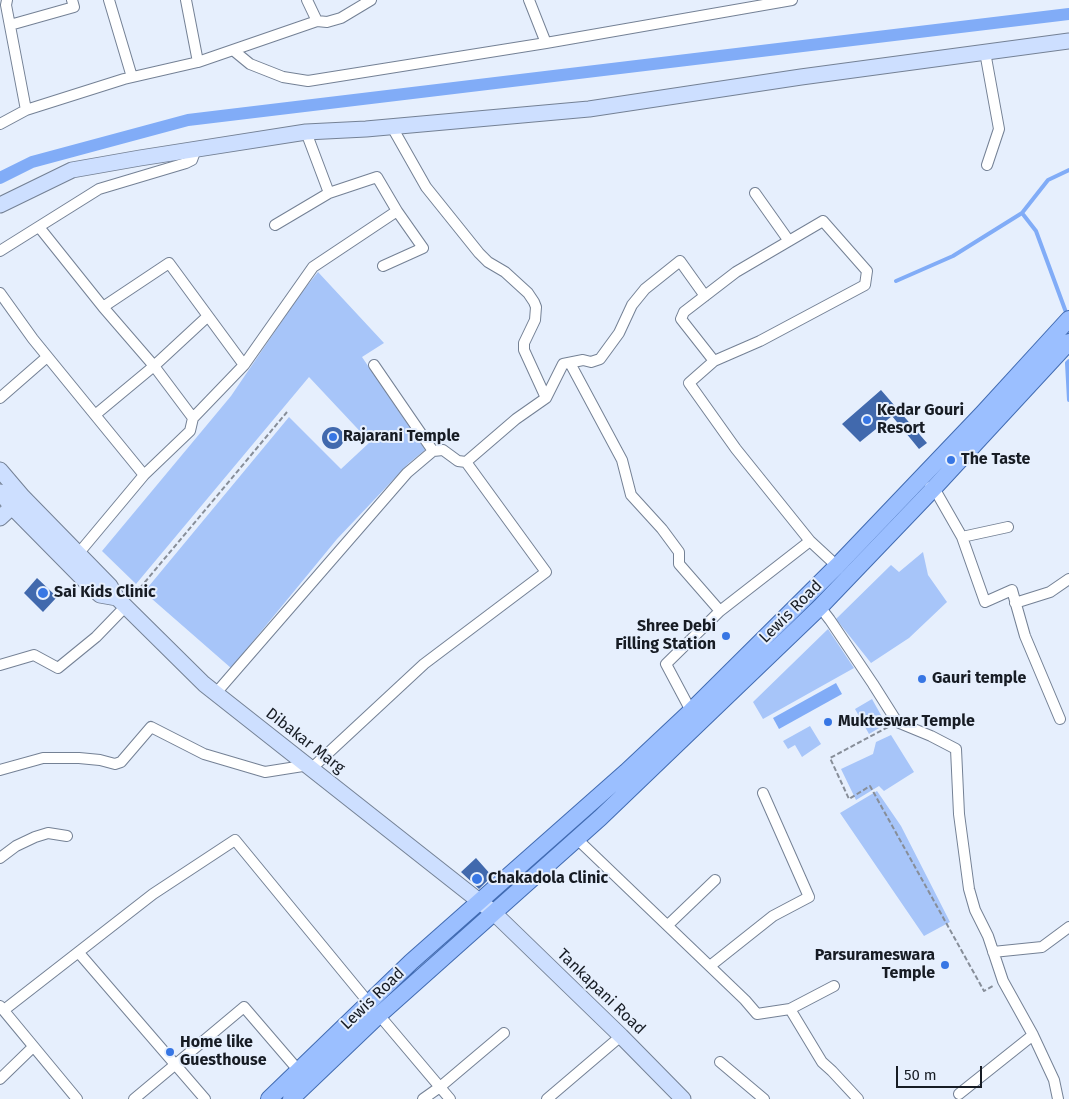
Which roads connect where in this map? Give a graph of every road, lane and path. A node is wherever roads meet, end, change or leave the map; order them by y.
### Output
1 (7, 0) edge
2 (72, 0) edge
3 (110, 0) edge
4 (186, 0) edge
5 (307, 0) edge
6 (371, 0) edge
7 (529, 0) edge
8 (792, 0) edge
9 (317, 21) junction
10 (10, 25) junction
11 (1069, 41) edge
12 (546, 43) junction
13 (233, 50) junction
14 (985, 52) junction
15 (198, 62) junction
16 (132, 77) junction
17 (26, 110) junction
18 (0, 124) edge
19 (392, 127) junction
20 (306, 132) junction
21 (196, 149) junction
22 (986, 165) dead end
23 (329, 193) junction
24 (755, 193) dead end
25 (0, 204) edge
26 (397, 211) junction
27 (275, 225) dead end
28 (39, 227) junction
29 (789, 241) junction
30 (0, 251) edge
31 (383, 266) dead end
32 (0, 293) edge
33 (705, 296) junction
34 (103, 307) junction
35 (208, 316) junction
36 (1069, 319) edge
37 (1058, 346) edge
38 (47, 356) junction
39 (714, 361) junction
40 (570, 363) junction
41 (244, 365) junction
42 (374, 365) dead end
43 (154, 366) junction
44 (0, 398) edge
45 (546, 398) junction
46 (287, 412) dead end
47 (95, 415) junction
48 (194, 418) junction
49 (433, 452) junction
50 (466, 462) junction
51 (0, 470) edge
52 (144, 475) junction
53 (915, 483) junction
54 (934, 488) junction
55 (0, 492) edge
56 (12, 507) junction
57 (0, 518) edge
58 (1008, 527) dead end
59 (962, 537) junction
60 (810, 541) junction
61 (78, 554) junction
62 (838, 566) junction
63 (1069, 579) edge
64 (141, 587) junction
65 (135, 594) dead end
66 (124, 600) junction
67 (1015, 603) junction
68 (820, 607) junction
69 (720, 611) junction
70 (0, 666) edge
71 (216, 693) junction
72 (691, 711) junction
73 (1060, 719) dead end
74 (897, 722) junction
75 (310, 766) junction
76 (0, 770) edge
77 (763, 793) dead end
78 (67, 836) dead end
79 (576, 838) junction
80 (0, 858) edge
81 (715, 880) dead end
82 (487, 907) junction
83 (668, 926) junction
84 (1069, 927) edge
85 (79, 952) junction
86 (993, 952) junction
87 (710, 966) junction
88 (1003, 981) junction
89 (834, 986) dead end
90 (2, 1008) edge
91 (374, 1009) junction
92 (790, 1009) junction
93 (504, 1034) dead end
94 (1033, 1035) junction
95 (620, 1036) junction
96 (33, 1047) junction
97 (720, 1062) dead end
98 (175, 1064) junction
99 (299, 1071) junction
100 (0, 1079) edge
101 (440, 1087) junction
102 (959, 1094) dead end
103 (77, 1099) edge
104 (134, 1099) edge
105 (205, 1099) edge
106 (269, 1099) edge
107 (292, 1099) edge
108 (424, 1099) edge
109 (450, 1099) edge
110 (547, 1099) edge
111 (683, 1099) edge
112 (764, 1099) edge
113 (858, 1099) edge
114 (1058, 1099) edge

1 - 10 street
2 - 10 street
3 - 16 street
4 - 15 street
5 - 9 street
6 - 9 street
7 - 12 street
8 - 12 street
9 - 13 street
10 - 17 street
11 - 14 street
12 - 13 street
13 - 15 street
14 - 19 street
14 - 22 street
15 - 16 street
16 - 17 street
17 - 18 street
19 - 20 street
19 - 45 street
20 - 21 street
20 - 23 street
21 - 25 street
21 - 28 street
23 - 26 street
23 - 27 street
24 - 29 street
26 - 31 street
26 - 41 street
28 - 30 street
28 - 34 street
29 - 33 street
29 - 39 street
32 - 38 street
33 - 39 street
33 - 40 street
34 - 35 street
34 - 43 street
35 - 41 street
35 - 43 street
36 - 37 main road, Lewis Road
37 - 53 main road, Lewis Road
37 - 54 main road, Lewis Road
38 - 44 street
38 - 47 street
39 - 60 street
40 - 45 street
40 - 69 street
41 - 48 street
42 - 49 street
43 - 47 street
43 - 48 street
45 - 50 street
46 - 64 path
47 - 52 street
48 - 52 street
49 - 50 street
49 - 71 street
50 - 75 street
51 - 61 street, Dibakar Marg
52 - 61 street
53 - 54 street
53 - 62 main road, Lewis Road
54 - 59 street
54 - 68 main road, Lewis Road
55 - 56 street, Dibakar Marg
56 - 57 street
56 - 66 street, Dibakar Marg
58 - 59 street
59 - 67 street
60 - 62 street
60 - 69 street
61 - 66 street, Dibakar Marg
62 - 72 main road, Lewis Road
63 - 67 street
64 - 65 path
64 - 66 path
66 - 70 street
66 - 71 street, Dibakar Marg
67 - 73 street
68 - 74 street
68 - 79 main road, Lewis Road
69 - 72 street
71 - 75 street, Dibakar Marg
72 - 82 main road, Lewis Road
74 - 86 street
74 - 88 path
75 - 76 street
75 - 82 street, Dibakar Marg
77 - 87 street
78 - 80 street
79 - 82 main road, Lewis Road
79 - 83 street
81 - 83 street
82 - 91 main road, Lewis Road
82 - 95 street, Tankapani Road
83 - 87 street
84 - 86 street
85 - 90 street
85 - 91 street
85 - 98 street
86 - 88 street
87 - 92 street
88 - 94 street
89 - 92 street
90 - 96 street
91 - 99 main road, Lewis Road
91 - 101 street
91 - 107 main road, Lewis Road
92 - 113 street
93 - 101 street
94 - 102 street
94 - 114 street
95 - 110 street
95 - 111 street, Tankapani Road
96 - 100 street
96 - 103 street
97 - 112 street
98 - 99 street
98 - 104 street
98 - 105 street
99 - 106 main road, Lewis Road
101 - 108 street
101 - 109 street

